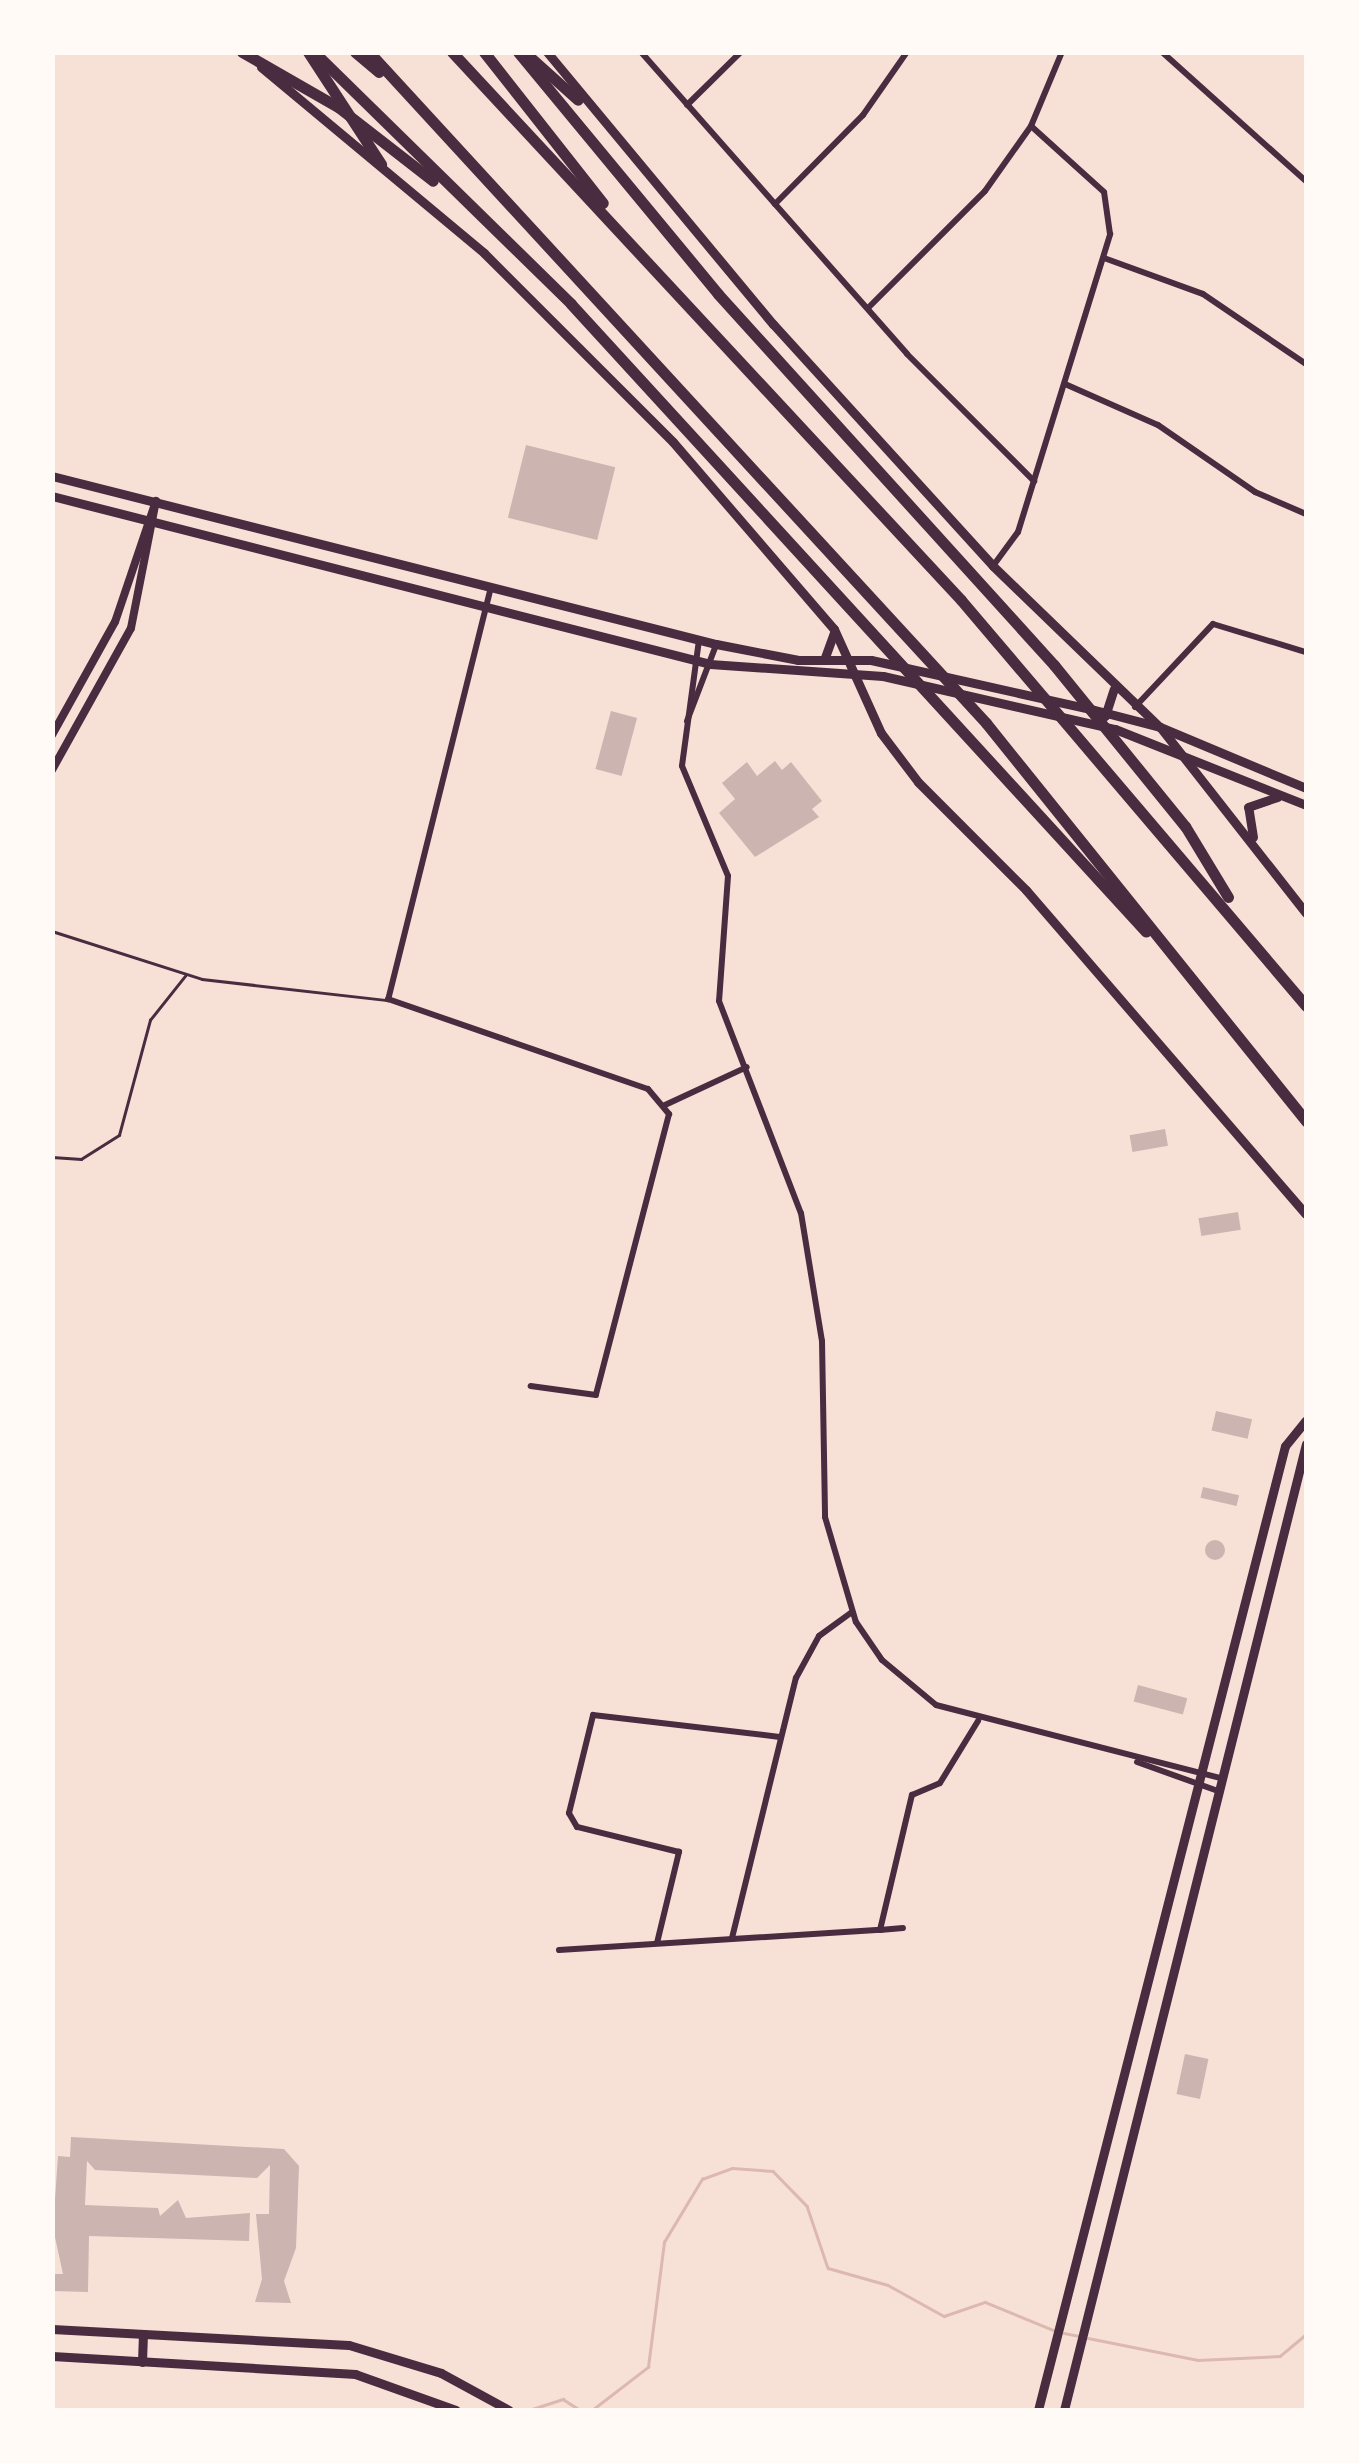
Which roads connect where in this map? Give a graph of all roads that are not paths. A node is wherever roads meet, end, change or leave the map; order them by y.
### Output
1 (243, 52) edge
2 (311, 52) edge
3 (355, 52) edge
4 (369, 52) edge
5 (452, 52) edge
6 (484, 52) edge
7 (547, 52) edge
8 (641, 52) edge
9 (742, 52) edge
10 (907, 52) edge
11 (1062, 52) edge
12 (1162, 52) edge
13 (1177, 52) edge
14 (522, 56) edge
15 (1170, 60) junction
16 (398, 87) junction
17 (578, 100) junction
18 (687, 104) junction
19 (1031, 126) junction
20 (381, 164) junction
21 (1306, 181) edge
22 (775, 204) junction
23 (466, 206) junction
24 (612, 220) junction
25 (1104, 258) junction
26 (868, 308) junction
27 (1306, 364) edge
28 (1065, 384) junction
29 (52, 476) edge
30 (1034, 480) junction
31 (52, 496) edge
32 (156, 502) junction
33 (1306, 514) edge
34 (144, 518) junction
35 (158, 522) junction
36 (994, 566) junction
37 (491, 586) junction
38 (487, 607) junction
39 (834, 629) junction
40 (699, 639) junction
41 (716, 644) junction
42 (1306, 652) edge
43 (694, 658) junction
44 (852, 658) junction
45 (824, 660) junction
46 (94, 664) junction
47 (710, 664) junction
48 (858, 673) junction
49 (107, 674) junction
50 (1114, 689) junction
51 (1134, 708) junction
52 (1106, 716) junction
53 (1072, 718) junction
54 (687, 721) junction
55 (1160, 727) junction
56 (52, 734) edge
57 (1185, 756) junction
58 (52, 770) edge
59 (1306, 788) edge
60 (1290, 798) junction
61 (1306, 805) edge
62 (1263, 858) junction
63 (1306, 913) edge
64 (52, 930) edge
65 (1249, 931) junction
66 (1166, 951) junction
67 (186, 975) junction
68 (388, 999) junction
69 (1306, 1006) edge
70 (747, 1067) junction
71 (664, 1105) junction
72 (1306, 1121) edge
73 (52, 1158) edge
74 (1306, 1214) edge
75 (531, 1386) dead end
76 (1306, 1420) edge
77 (1306, 1444) edge
78 (1248, 1594) junction
79 (1267, 1599) junction
80 (852, 1612) junction
81 (978, 1721) junction
82 (780, 1736) junction
83 (1136, 1761) junction
84 (1204, 1772) junction
85 (1221, 1778) junction
86 (1200, 1786) junction
87 (1218, 1791) junction
88 (903, 1928) dead end
89 (880, 1930) junction
90 (732, 1938) junction
91 (657, 1943) junction
92 (559, 1950) dead end
93 (1078, 2248) junction
94 (1100, 2256) junction
95 (52, 2328) edge
96 (143, 2334) junction
97 (52, 2356) edge
98 (142, 2362) junction
99 (456, 2410) edge
100 (510, 2410) edge
101 (1038, 2410) edge
102 (1064, 2410) edge

1 - 20 main road
1 - 23 highway
2 - 20 highway
2 - 23 highway
3 - 16 highway
4 - 16 highway
5 - 24 highway
6 - 24 highway
7 - 17 main road
8 - 18 street
9 - 18 street
10 - 22 street
11 - 19 street
12 - 15 street
13 - 15 street
14 - 17 highway
14 - 65 highway
15 - 21 street
16 - 66 highway
17 - 36 main road
18 - 22 street
19 - 25 street
19 - 26 street
20 - 39 main road
22 - 26 street
23 - 66 highway
24 - 65 highway
25 - 27 street
25 - 28 street
26 - 30 street
28 - 30 street
28 - 33 street
29 - 32 main road
30 - 36 street
31 - 34 main road
32 - 34 street
32 - 35 street
32 - 37 main road
34 - 35 main road
34 - 46 street
35 - 38 main road
35 - 49 street
36 - 50 main road
37 - 38 street
37 - 40 main road
38 - 43 main road
38 - 68 street
39 - 44 main road
39 - 45 main road
40 - 41 main road
40 - 43 street
41 - 45 main road
41 - 47 street
42 - 51 street
43 - 47 main road
43 - 54 street
44 - 45 main road
44 - 48 main road
44 - 52 main road
46 - 49 street
46 - 56 street
47 - 48 main road
47 - 54 street
48 - 53 main road
48 - 74 main road
49 - 58 street
50 - 51 main road
50 - 52 main road
51 - 55 main road
52 - 53 main road
52 - 55 main road
53 - 57 main road
54 - 70 street
55 - 57 main road
55 - 59 main road
57 - 60 main road
57 - 62 main road
60 - 61 main road
60 - 62 main road
62 - 63 main road
64 - 67 lane
65 - 69 highway
66 - 72 highway
67 - 68 lane
67 - 73 lane
68 - 71 street
70 - 71 street
70 - 80 street
71 - 75 street
76 - 78 main road
77 - 79 main road
78 - 79 main road
78 - 84 main road
79 - 85 main road
80 - 81 street
80 - 82 street
81 - 83 street
81 - 89 street
82 - 90 street
82 - 91 street
83 - 84 street
83 - 86 street
84 - 85 street
84 - 86 main road
85 - 87 main road
86 - 87 street
86 - 93 main road
87 - 94 main road
88 - 89 street
89 - 90 street
90 - 91 street
91 - 92 street
93 - 94 main road
93 - 101 main road
94 - 102 main road
95 - 96 main road
96 - 98 main road
96 - 100 main road
97 - 98 main road
98 - 99 main road

